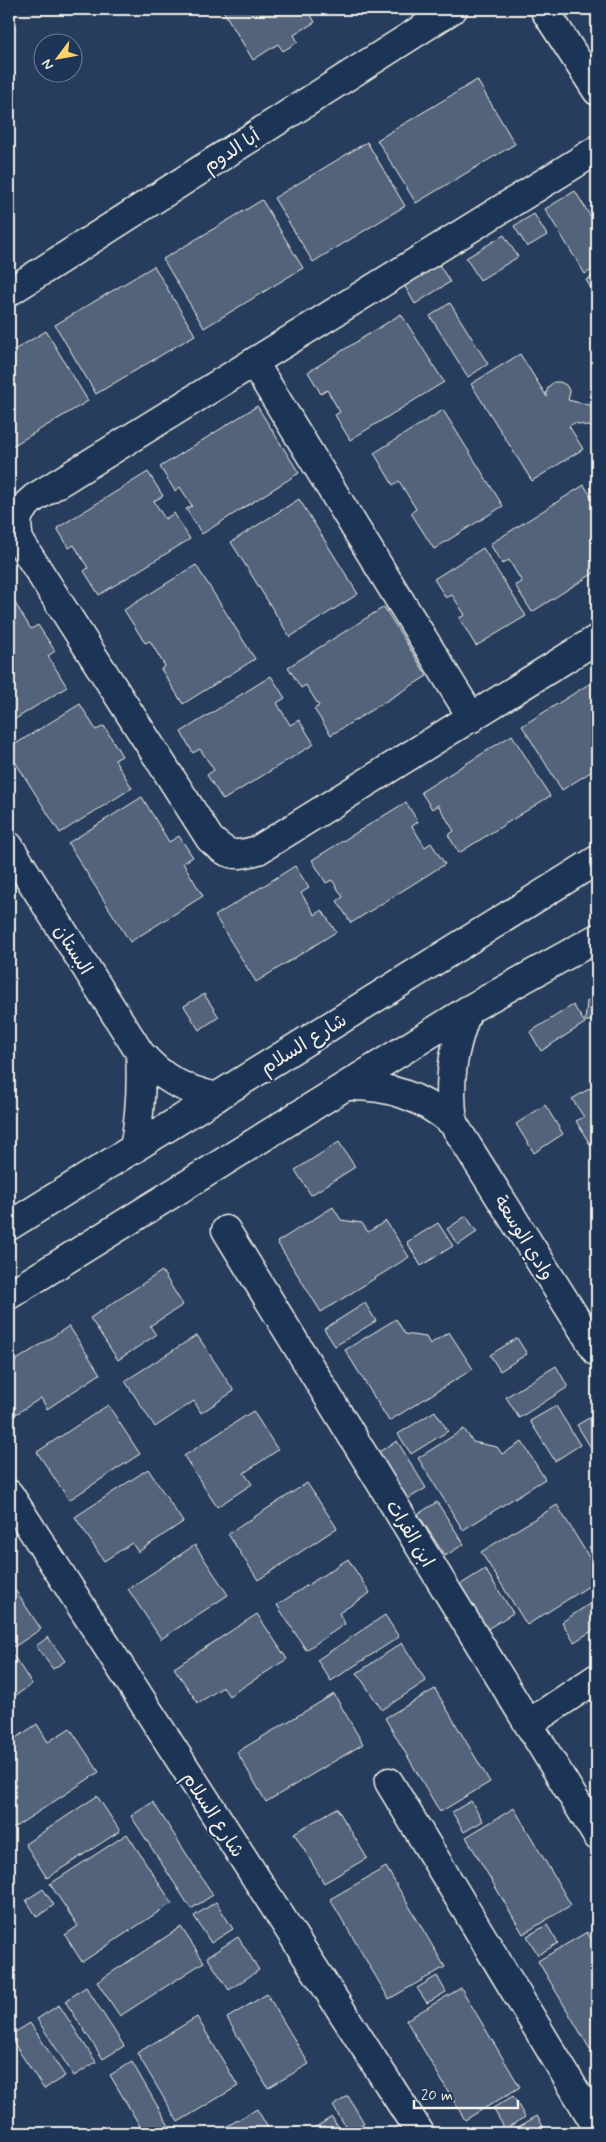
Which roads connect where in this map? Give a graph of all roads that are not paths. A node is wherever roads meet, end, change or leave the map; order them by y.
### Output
1 (453, 9) edge
2 (544, 9) edge
3 (597, 91) edge
4 (597, 150) edge
5 (9, 292) edge
6 (254, 363) junction
7 (597, 639) edge
8 (472, 718) junction
9 (9, 846) edge
10 (597, 860) edge
11 (591, 947) edge
12 (468, 1010) junction
13 (140, 1053) junction
14 (346, 1086) junction
15 (216, 1097) junction
16 (453, 1123) junction
17 (134, 1149) junction
18 (9, 1226) edge
19 (226, 1230) dead end
20 (9, 1294) edge
21 (597, 1352) edge
22 (9, 1494) edge
23 (597, 1678) edge
24 (528, 1724) junction
25 (389, 1782) dead end
26 (597, 1836) edge
27 (597, 2127) edge
28 (420, 2133) edge

1 - 5 street, أبا الدوم
2 - 3 street
4 - 6 street
6 - 8 street
6 - 8 street
7 - 8 street
9 - 13 street, البستان
10 - 15 street, شارع السلام
11 - 12 street
12 - 14 street
12 - 16 street, وادي الوسعة
13 - 15 street, البستان
13 - 17 street, البستان
14 - 16 street, وادي الوسعة
14 - 20 street
15 - 17 street, شارع السلام
16 - 21 street, وادي الوسعة
17 - 18 street, شارع السلام
19 - 24 street, ابن الفرات
22 - 28 street, شارع السلام
23 - 24 street
24 - 26 street, ابن الفرات
25 - 27 street

